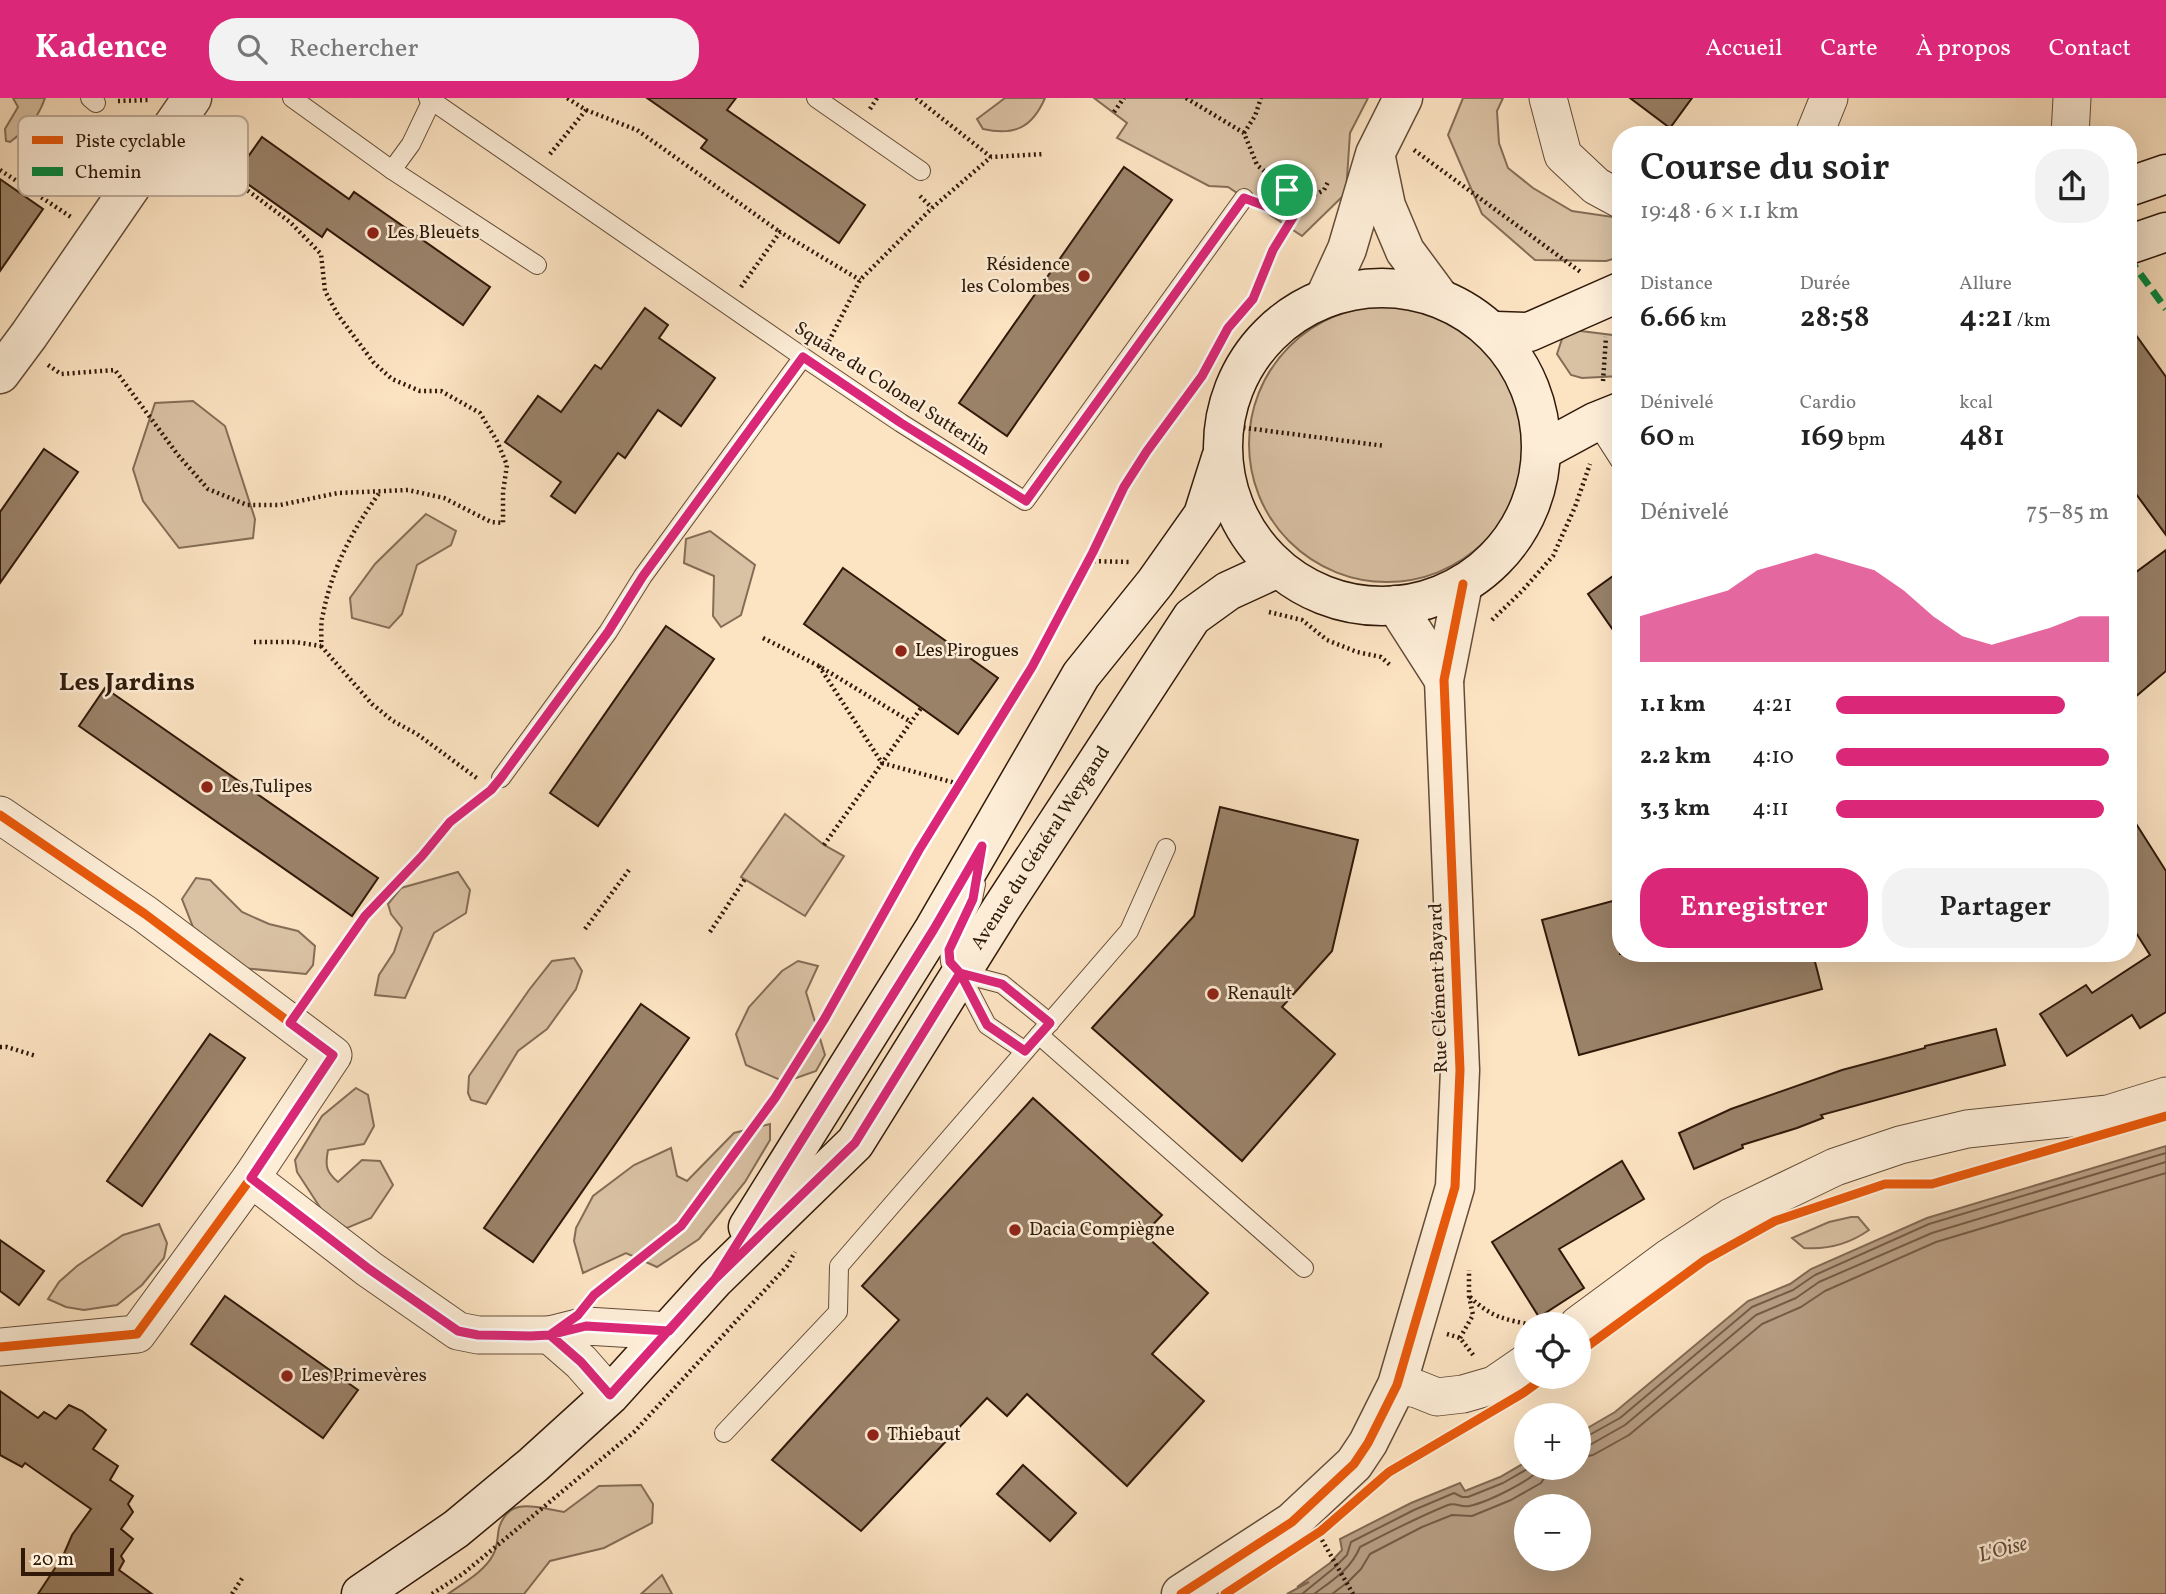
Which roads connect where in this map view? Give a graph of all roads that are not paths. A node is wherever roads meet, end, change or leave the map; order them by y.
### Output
1 (292, 98) edge
2 (816, 98) edge
3 (1403, 98) edge
4 (1548, 98) edge
5 (1829, 98) edge
6 (2072, 98) edge
7 (431, 99) edge
8 (1818, 126) edge
9 (2070, 126) edge
10 (1390, 149) junction
11 (392, 170) junction
12 (921, 172) dead end
13 (2166, 174) edge
14 (2137, 184) edge
15 (1612, 194) edge
16 (128, 196) edge
17 (1244, 198) road end
18 (2166, 232) edge
19 (2137, 242) edge
20 (537, 265) dead end
21 (1607, 283) edge
22 (1325, 297) junction
23 (1438, 297) junction
24 (1496, 331) junction
25 (803, 357) junction
26 (0, 374) edge
27 (1607, 415) edge
28 (1612, 433) edge
29 (1223, 439) junction
30 (1547, 448) junction
31 (1278, 568) junction
32 (1463, 584) junction
33 (1396, 606) junction
34 (1444, 680) junction
35 (496, 784) road end
36 (0, 815) edge
37 (982, 846) junction
38 (1166, 848) dead end
39 (960, 973) junction
40 (1045, 1029) junction
41 (1025, 1051) junction
42 (2166, 1096) edge
43 (251, 1178) junction
44 (1304, 1268) dead end
45 (715, 1279) junction
46 (1591, 1315) edge
47 (669, 1331) junction
48 (550, 1335) junction
49 (0, 1347) edge
50 (1514, 1371) edge
51 (1397, 1385) junction
52 (610, 1395) junction
53 (724, 1433) dead end
54 (361, 1594) edge
55 (1181, 1594) edge

1 - 11 lane
2 - 12 lane
3 - 10 main road
4 - 15 street
5 - 8 street
6 - 9 street
7 - 11 lane
7 - 25 lane, Square du Colonel Sutterlin
10 - 22 main road
10 - 23 main road
11 - 20 lane
13 - 14 main road
16 - 26 main road
17 - 25 lane, Square du Colonel Sutterlin
18 - 19 main road
21 - 24 main road
22 - 23 main road, Avenue du Général Weygand
22 - 29 main road, Avenue du Général Weygand
23 - 24 main road
24 - 30 main road
25 - 35 lane
27 - 28 lane
27 - 30 main road
29 - 31 main road
29 - 37 main road, Avenue du Général Weygand
30 - 32 main road
31 - 33 main road
31 - 39 main road, Avenue du Général Weygand
32 - 33 main road
32 - 34 main road, Rue Clément Bayard
33 - 34 main road
34 - 51 main road, Rue Clément Bayard
36 - 43 street
37 - 39 lane
37 - 45 main road, Avenue du Général Weygand
38 - 40 lane
39 - 40 lane
39 - 41 lane
39 - 45 main road, Avenue du Général Weygand
40 - 41 lane
40 - 44 lane
41 - 53 lane
42 - 46 street
43 - 48 street
43 - 49 street
45 - 47 main road, Avenue du Général Weygand
47 - 48 street
47 - 52 main road, Avenue du Général Weygand
48 - 52 street
50 - 51 street
51 - 55 main road, Rue Clément Bayard
52 - 54 main road, Avenue du Général Weygand

